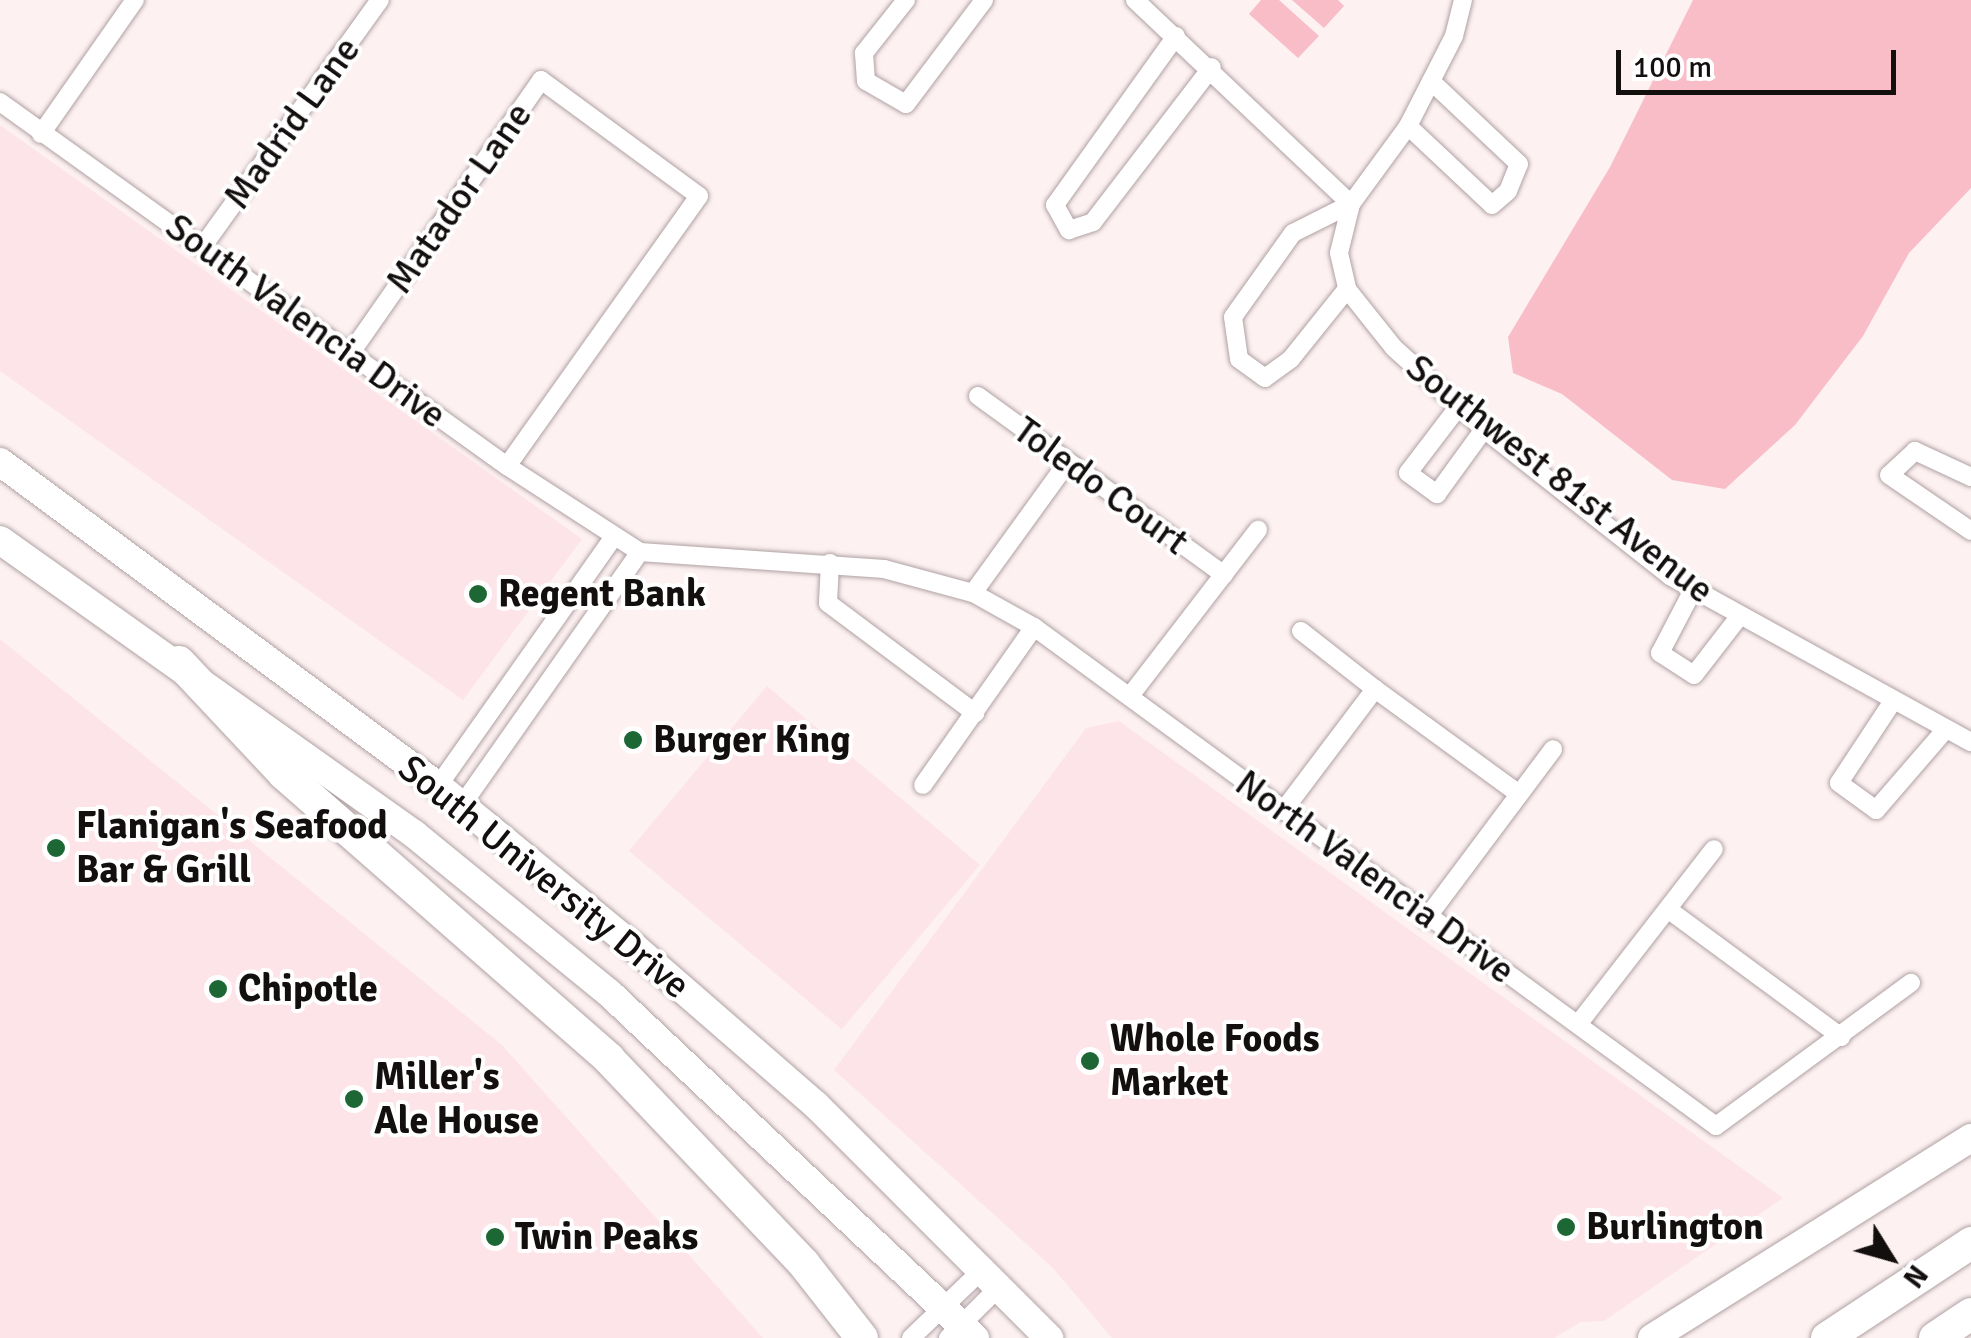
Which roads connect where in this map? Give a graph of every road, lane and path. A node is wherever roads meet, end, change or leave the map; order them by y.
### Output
1 (135, 0) edge
2 (380, 0) edge
3 (906, 0) edge
4 (984, 0) edge
5 (1136, 0) edge
6 (1463, 0) edge
7 (1176, 36) junction
8 (1212, 67) junction
9 (1431, 81) junction
10 (0, 102) edge
11 (1408, 126) junction
12 (41, 134) junction
13 (1350, 204) junction
14 (203, 246) junction
15 (1347, 289) junction
16 (350, 354) junction
17 (978, 396) dead end
18 (1459, 406) junction
19 (1484, 429) junction
20 (0, 462) edge
21 (1067, 463) junction
22 (507, 466) junction
23 (1971, 477) edge
24 (1258, 530) dead end
25 (1971, 531) edge
26 (613, 538) junction
27 (0, 540) edge
28 (640, 552) junction
29 (830, 563) junction
30 (1224, 575) junction
31 (1693, 590) junction
32 (973, 593) junction
33 (1739, 617) junction
34 (1034, 627) junction
35 (1301, 631) dead end
36 (179, 662) junction
37 (1374, 689) junction
38 (1130, 696) junction
39 (1893, 701) junction
40 (976, 713) junction
41 (1946, 730) junction
42 (1971, 742) edge
43 (1553, 750) dead end
44 (923, 784) dead end
45 (438, 786) junction
46 (1519, 794) junction
47 (462, 805) junction
48 (1283, 811) junction
49 (1714, 849) dead end
50 (1669, 910) junction
51 (1426, 919) junction
52 (1911, 982) dead end
53 (1578, 1024) junction
54 (1841, 1036) junction
55 (1971, 1138) edge
56 (1971, 1243) edge
57 (991, 1278) junction
58 (1971, 1314) edge
59 (957, 1327) edge
60 (862, 1338) edge
61 (911, 1338) edge
62 (1049, 1338) edge
63 (1652, 1338) edge
64 (1827, 1338) edge
65 (1934, 1338) edge

1 - 12 street
2 - 14 street, Madrid Lane
3 - 4 street
5 - 7 street
6 - 9 street
7 - 8 street
7 - 8 street
8 - 13 street
9 - 11 street
9 - 11 street
10 - 12 street, South Valencia Drive
11 - 13 street
12 - 14 street, South Valencia Drive
13 - 15 street
13 - 15 street
14 - 16 street, South Valencia Drive
15 - 18 street, Southwest 81st Avenue
16 - 22 street, South Valencia Drive
16 - 22 street, Matador Lane
17 - 21 street, Toledo Court
18 - 19 street, Southwest 81st Avenue
18 - 19 street
19 - 31 street, Southwest 81st Avenue
20 - 45 main road, South University Drive
21 - 30 street, Toledo Court
21 - 32 street
22 - 26 street, South Valencia Drive
23 - 25 street
24 - 30 street, Toledo Court
26 - 28 street, North Valencia Drive
26 - 45 street
27 - 36 main road, South University Drive
28 - 29 street, North Valencia Drive
28 - 47 street
29 - 32 street, North Valencia Drive
29 - 40 street
30 - 38 street, Toledo Court
31 - 33 street, Southwest 81st Avenue
31 - 33 street
32 - 34 street, North Valencia Drive
33 - 39 street, Southwest 81st Avenue
34 - 38 street, North Valencia Drive
34 - 40 street
35 - 37 street
36 - 59 main road, South University Drive
36 - 60 highway
37 - 46 street
37 - 48 street
38 - 48 street, North Valencia Drive
39 - 41 street, Southwest 81st Avenue
39 - 41 street
40 - 44 street
41 - 42 street, Southwest 81st Avenue
43 - 46 street
45 - 47 main road, South University Drive
46 - 51 street
47 - 57 main road, South University Drive
48 - 51 street, North Valencia Drive
49 - 50 street
50 - 53 street
50 - 54 street
51 - 53 street, North Valencia Drive
52 - 54 street
53 - 54 street, North Valencia Drive
55 - 63 main road
56 - 64 highway
57 - 59 street
57 - 59 street
57 - 62 main road, South University Drive
58 - 65 highway
59 - 61 street

